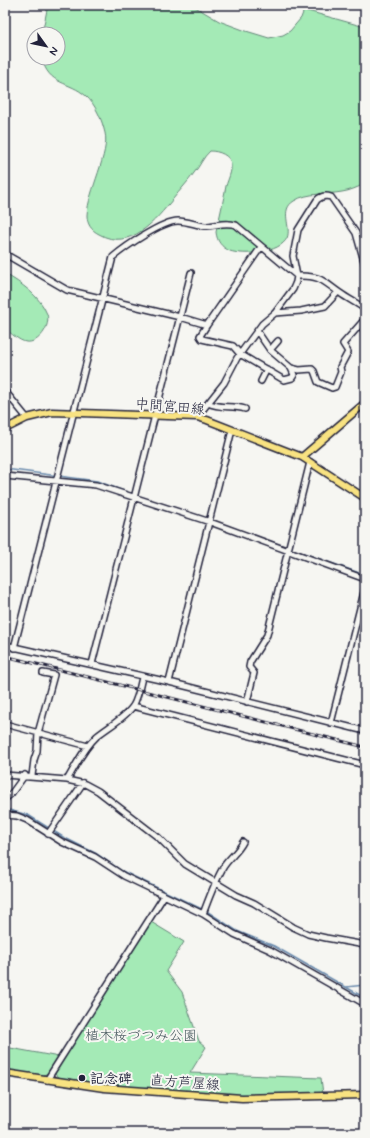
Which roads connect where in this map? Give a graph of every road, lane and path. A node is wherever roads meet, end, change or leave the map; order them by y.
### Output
1 (261, 247) junction
2 (5, 254) edge
3 (365, 265) edge
4 (191, 273) dead end
5 (297, 276) junction
6 (338, 292) junction
7 (102, 298) junction
8 (365, 309) edge
9 (275, 314) junction
10 (180, 317) junction
11 (365, 319) edge
12 (207, 325) junction
13 (257, 331) junction
14 (278, 341) dead end
15 (270, 350) junction
16 (240, 354) junction
17 (292, 368) junction
18 (268, 369) junction
19 (261, 381) dead end
20 (5, 391) edge
21 (208, 403) junction
22 (365, 403) edge
23 (245, 409) dead end
24 (73, 412) junction
25 (156, 415) junction
26 (197, 417) junction
27 (27, 418) junction
28 (5, 429) edge
29 (232, 430) junction
30 (302, 457) junction
31 (310, 462) junction
32 (5, 476) edge
33 (57, 480) junction
34 (134, 497) junction
35 (365, 498) edge
36 (210, 522) junction
37 (287, 551) junction
38 (365, 579) edge
39 (365, 588) edge
40 (5, 645) edge
41 (14, 648) junction
42 (92, 664) junction
43 (43, 673) dead end
44 (142, 677) junction
45 (169, 682) junction
46 (247, 702) junction
47 (133, 706) junction
48 (331, 723) junction
49 (5, 724) edge
50 (365, 731) edge
51 (38, 733) junction
52 (88, 746) junction
53 (365, 765) edge
54 (5, 775) edge
55 (25, 776) junction
56 (32, 776) junction
57 (67, 780) junction
58 (83, 783) junction
59 (5, 799) edge
60 (5, 815) edge
61 (48, 834) junction
62 (243, 842) dead end
63 (216, 882) junction
64 (164, 896) junction
65 (203, 914) junction
66 (365, 945) edge
67 (365, 1004) edge
68 (5, 1073) edge
69 (47, 1080) junction
70 (365, 1096) edge

1 - 5 street
1 - 7 street
1 - 12 street
2 - 7 street
3 - 5 street
4 - 10 street
5 - 6 street
5 - 9 street
6 - 8 street
6 - 9 street
7 - 10 street
7 - 24 street
9 - 13 street
10 - 12 street
10 - 25 street
11 - 17 street
12 - 16 street
13 - 15 street
13 - 16 street
14 - 15 street
15 - 17 street
16 - 18 street
16 - 21 street
17 - 18 street
18 - 19 street
20 - 27 street
21 - 23 street
21 - 26 street
22 - 30 main road
24 - 25 main road, 中間宮田線
24 - 27 main road, 中間宮田線
24 - 33 street
25 - 26 main road, 中間宮田線
25 - 34 street
26 - 29 main road, 中間宮田線
27 - 28 main road, 中間宮田線
29 - 30 main road, 中間宮田線
29 - 36 street
30 - 31 main road, 中間宮田線
31 - 35 main road, 中間宮田線
31 - 37 street
32 - 33 street
33 - 34 street
33 - 41 street
34 - 36 street
34 - 42 street
36 - 37 street
36 - 45 street
37 - 38 street
37 - 46 street
39 - 48 street
40 - 41 street
41 - 42 street
42 - 44 street
43 - 51 street
44 - 45 street
44 - 47 street
45 - 46 street
46 - 48 street
47 - 52 street
47 - 53 street
48 - 50 street
49 - 51 street
51 - 52 street
51 - 56 street
52 - 57 street
54 - 55 street
55 - 56 street
55 - 59 street
56 - 57 street
57 - 58 street
58 - 61 street
58 - 63 street
60 - 61 street
61 - 64 street
62 - 63 street
63 - 65 street
63 - 66 street
64 - 65 street
64 - 69 street
65 - 67 street
68 - 69 main road, 直方芦屋線
69 - 70 main road, 直方芦屋線

